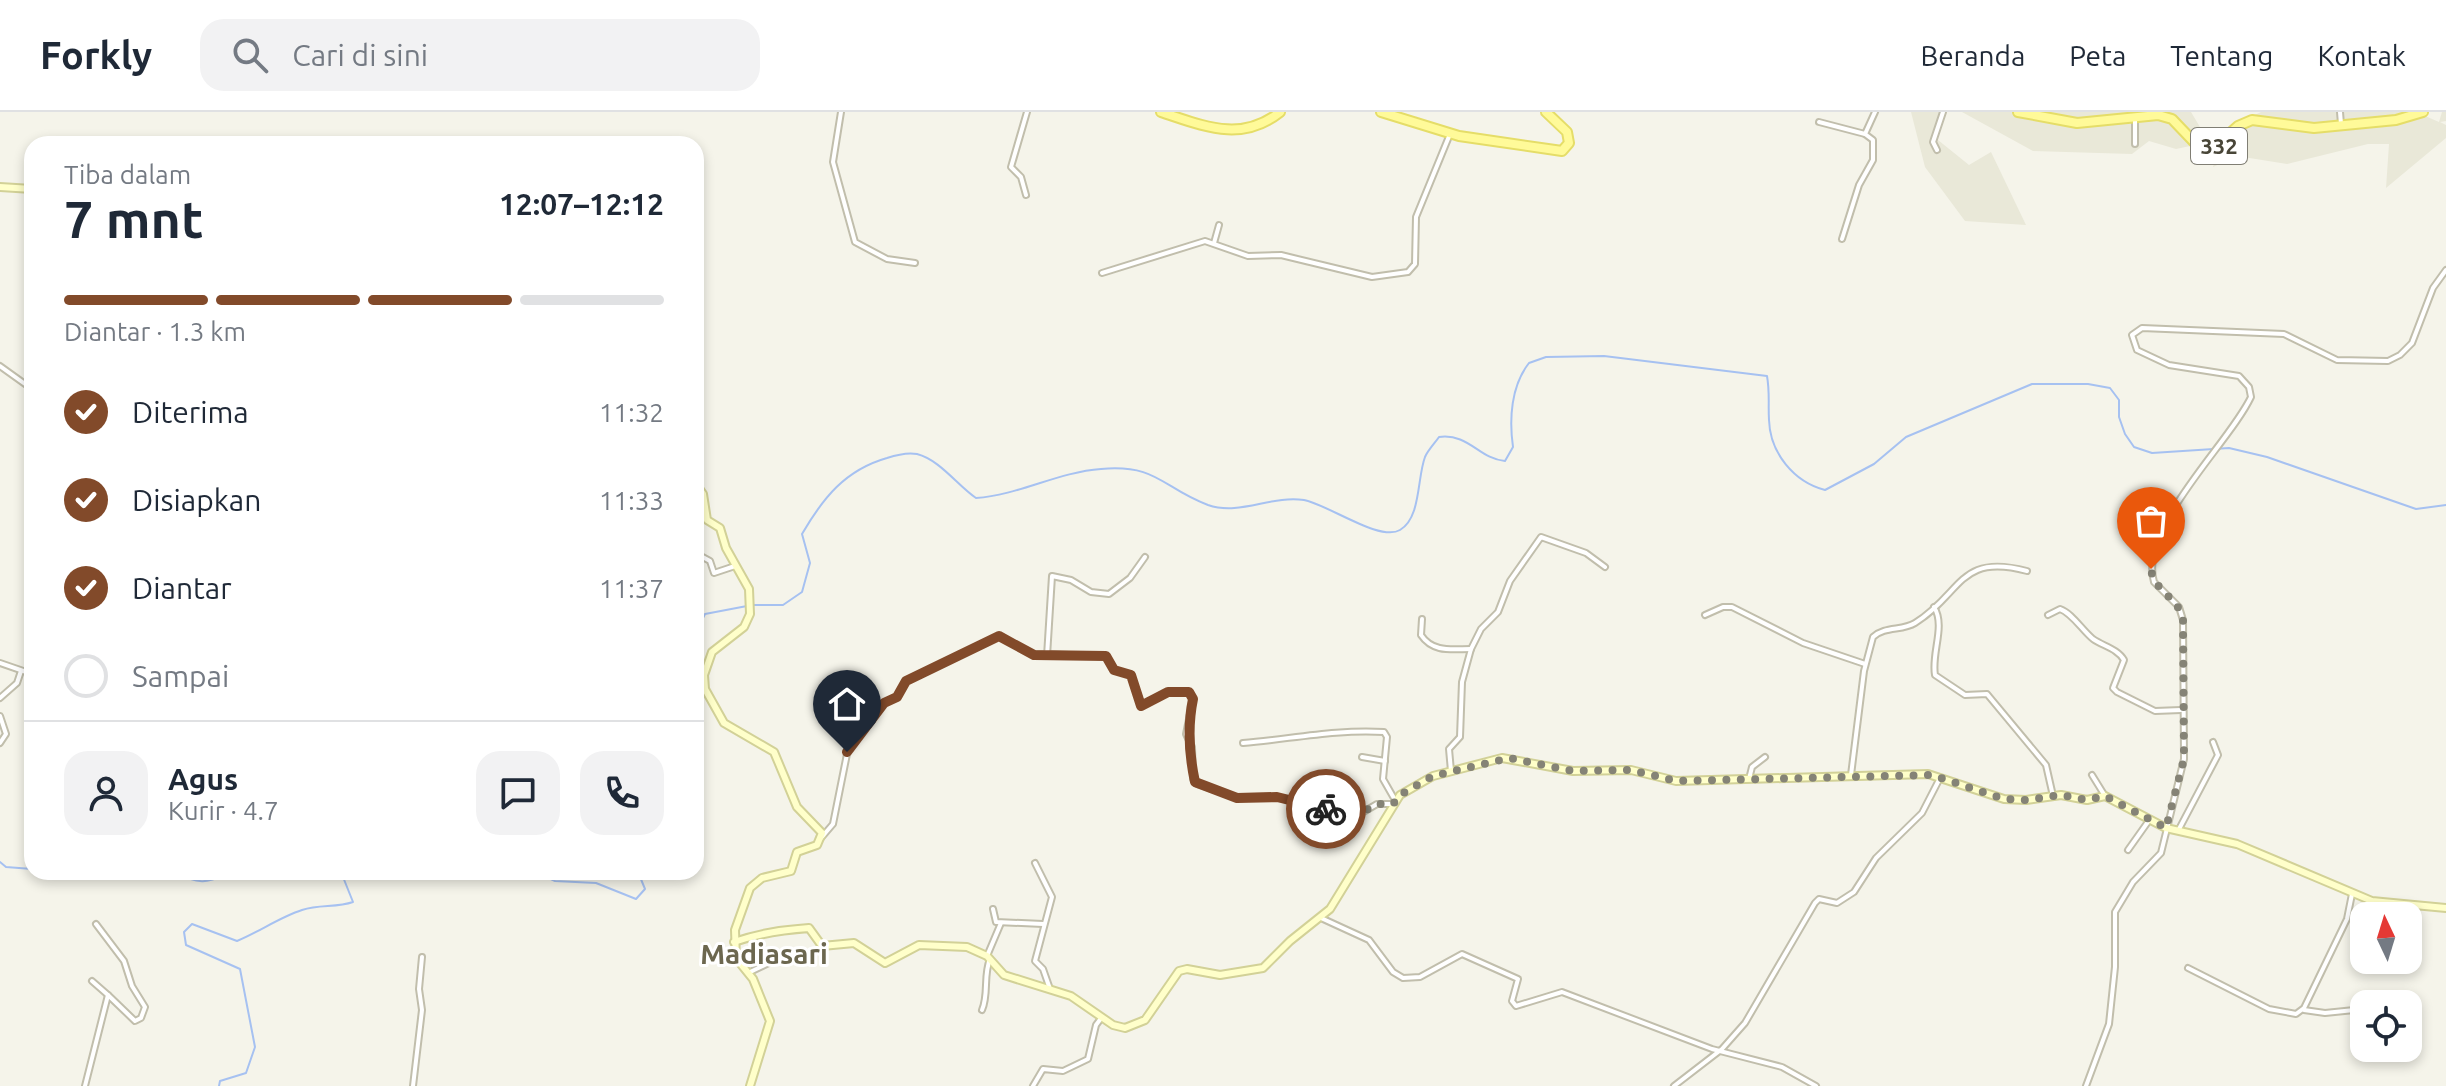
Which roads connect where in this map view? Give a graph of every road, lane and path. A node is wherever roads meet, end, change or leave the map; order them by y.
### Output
1 (841, 112) edge
2 (1027, 112) edge
3 (1161, 112) edge
4 (1280, 112) edge
5 (1381, 112) edge
6 (1546, 112) edge
7 (1875, 112) edge
8 (1943, 112) edge
9 (2018, 112) edge
10 (2340, 112) edge
11 (2423, 112) edge
12 (2158, 113) edge
13 (2044, 115) edge
14 (2135, 115) junction
15 (1819, 122) dead end
16 (2341, 124) junction
17 (1450, 134) junction
18 (1865, 134) junction
19 (2135, 144) dead end
20 (1937, 150) dead end
21 (0, 187) edge
22 (24, 188) edge
23 (1026, 195) dead end
24 (1219, 225) dead end
25 (1842, 239) dead end
26 (1214, 243) junction
27 (915, 263) dead end
28 (2446, 270) edge
29 (1102, 273) dead end
30 (0, 366) edge
31 (24, 383) edge
32 (704, 500) edge
33 (1145, 557) dead end
34 (704, 558) edge
35 (737, 565) junction
36 (1605, 567) dead end
37 (2027, 571) dead end
38 (1934, 606) junction
39 (1705, 615) dead end
40 (2048, 615) dead end
41 (1422, 619) dead end
42 (1471, 649) junction
43 (1047, 656) junction
44 (0, 663) edge
45 (1865, 664) junction
46 (21, 671) junction
47 (24, 672) edge
48 (0, 698) edge
49 (2181, 710) junction
50 (0, 716) edge
51 (2213, 742) dead end
52 (0, 743) edge
53 (1243, 743) dead end
54 (1362, 757) dead end
55 (1765, 757) dead end
56 (1385, 761) junction
57 (1451, 771) junction
58 (1851, 775) junction
59 (2092, 775) dead end
60 (1940, 778) junction
61 (1748, 781) junction
62 (2053, 796) junction
63 (2105, 796) junction
64 (1394, 802) junction
65 (2150, 819) junction
66 (2166, 828) junction
67 (2178, 831) junction
68 (821, 838) junction
69 (2128, 850) dead end
70 (1035, 863) dead end
71 (2352, 894) junction
72 (2446, 908) edge
73 (993, 909) dead end
74 (1321, 918) junction
75 (1001, 923) junction
76 (96, 924) dead end
77 (1044, 924) junction
78 (734, 942) junction
79 (422, 957) dead end
80 (989, 958) junction
81 (769, 963) dead end
82 (2188, 968) dead end
83 (748, 973) junction
84 (92, 981) dead end
85 (1050, 989) junction
86 (108, 995) junction
87 (2303, 1009) junction
88 (982, 1010) dead end
89 (2350, 1010) edge
90 (1103, 1016) junction
91 (1722, 1049) junction
92 (85, 1086) edge
93 (413, 1086) edge
94 (750, 1086) edge
95 (1033, 1086) edge
96 (1674, 1086) edge
97 (1816, 1086) edge
98 (2086, 1086) edge

1 - 27 street
2 - 23 street
3 - 4 main road
5 - 17 main road
6 - 17 main road
7 - 18 street
8 - 20 street
9 - 13 main road, 332
10 - 16 street
11 - 16 main road, 332
12 - 14 main road, 332
12 - 16 main road, 332
13 - 14 main road, 332
14 - 19 street
15 - 18 street
17 - 26 street
18 - 25 street
21 - 22 street
24 - 26 street
26 - 29 street
28 - 49 street
30 - 31 street
32 - 35 street
33 - 43 street
34 - 35 street
35 - 68 street
36 - 42 street
37 - 38 street
38 - 45 street
38 - 62 street
39 - 45 street
40 - 49 street
41 - 42 street
42 - 57 street
43 - 64 street
43 - 68 street
44 - 46 street
45 - 58 street
46 - 47 street
46 - 48 street
49 - 66 street
50 - 52 street
51 - 67 street
53 - 56 street
54 - 56 street
55 - 61 street
56 - 64 street
57 - 61 street
57 - 64 street
58 - 60 street
58 - 61 street
59 - 63 street
60 - 62 street
60 - 91 street
62 - 63 street
63 - 65 street
64 - 74 street
65 - 66 street
65 - 69 street
66 - 67 street
66 - 98 street
67 - 71 street
68 - 78 street
70 - 77 street
71 - 72 street
71 - 87 street
73 - 75 street
74 - 90 street
74 - 91 street
75 - 77 street
75 - 80 street
76 - 86 street
77 - 85 street
78 - 80 street
78 - 83 street
79 - 93 street
80 - 85 street
80 - 88 street
81 - 83 street
82 - 87 street
83 - 94 street
84 - 86 street
85 - 90 street
86 - 92 street
87 - 89 street
90 - 95 street
91 - 96 street
91 - 97 street

